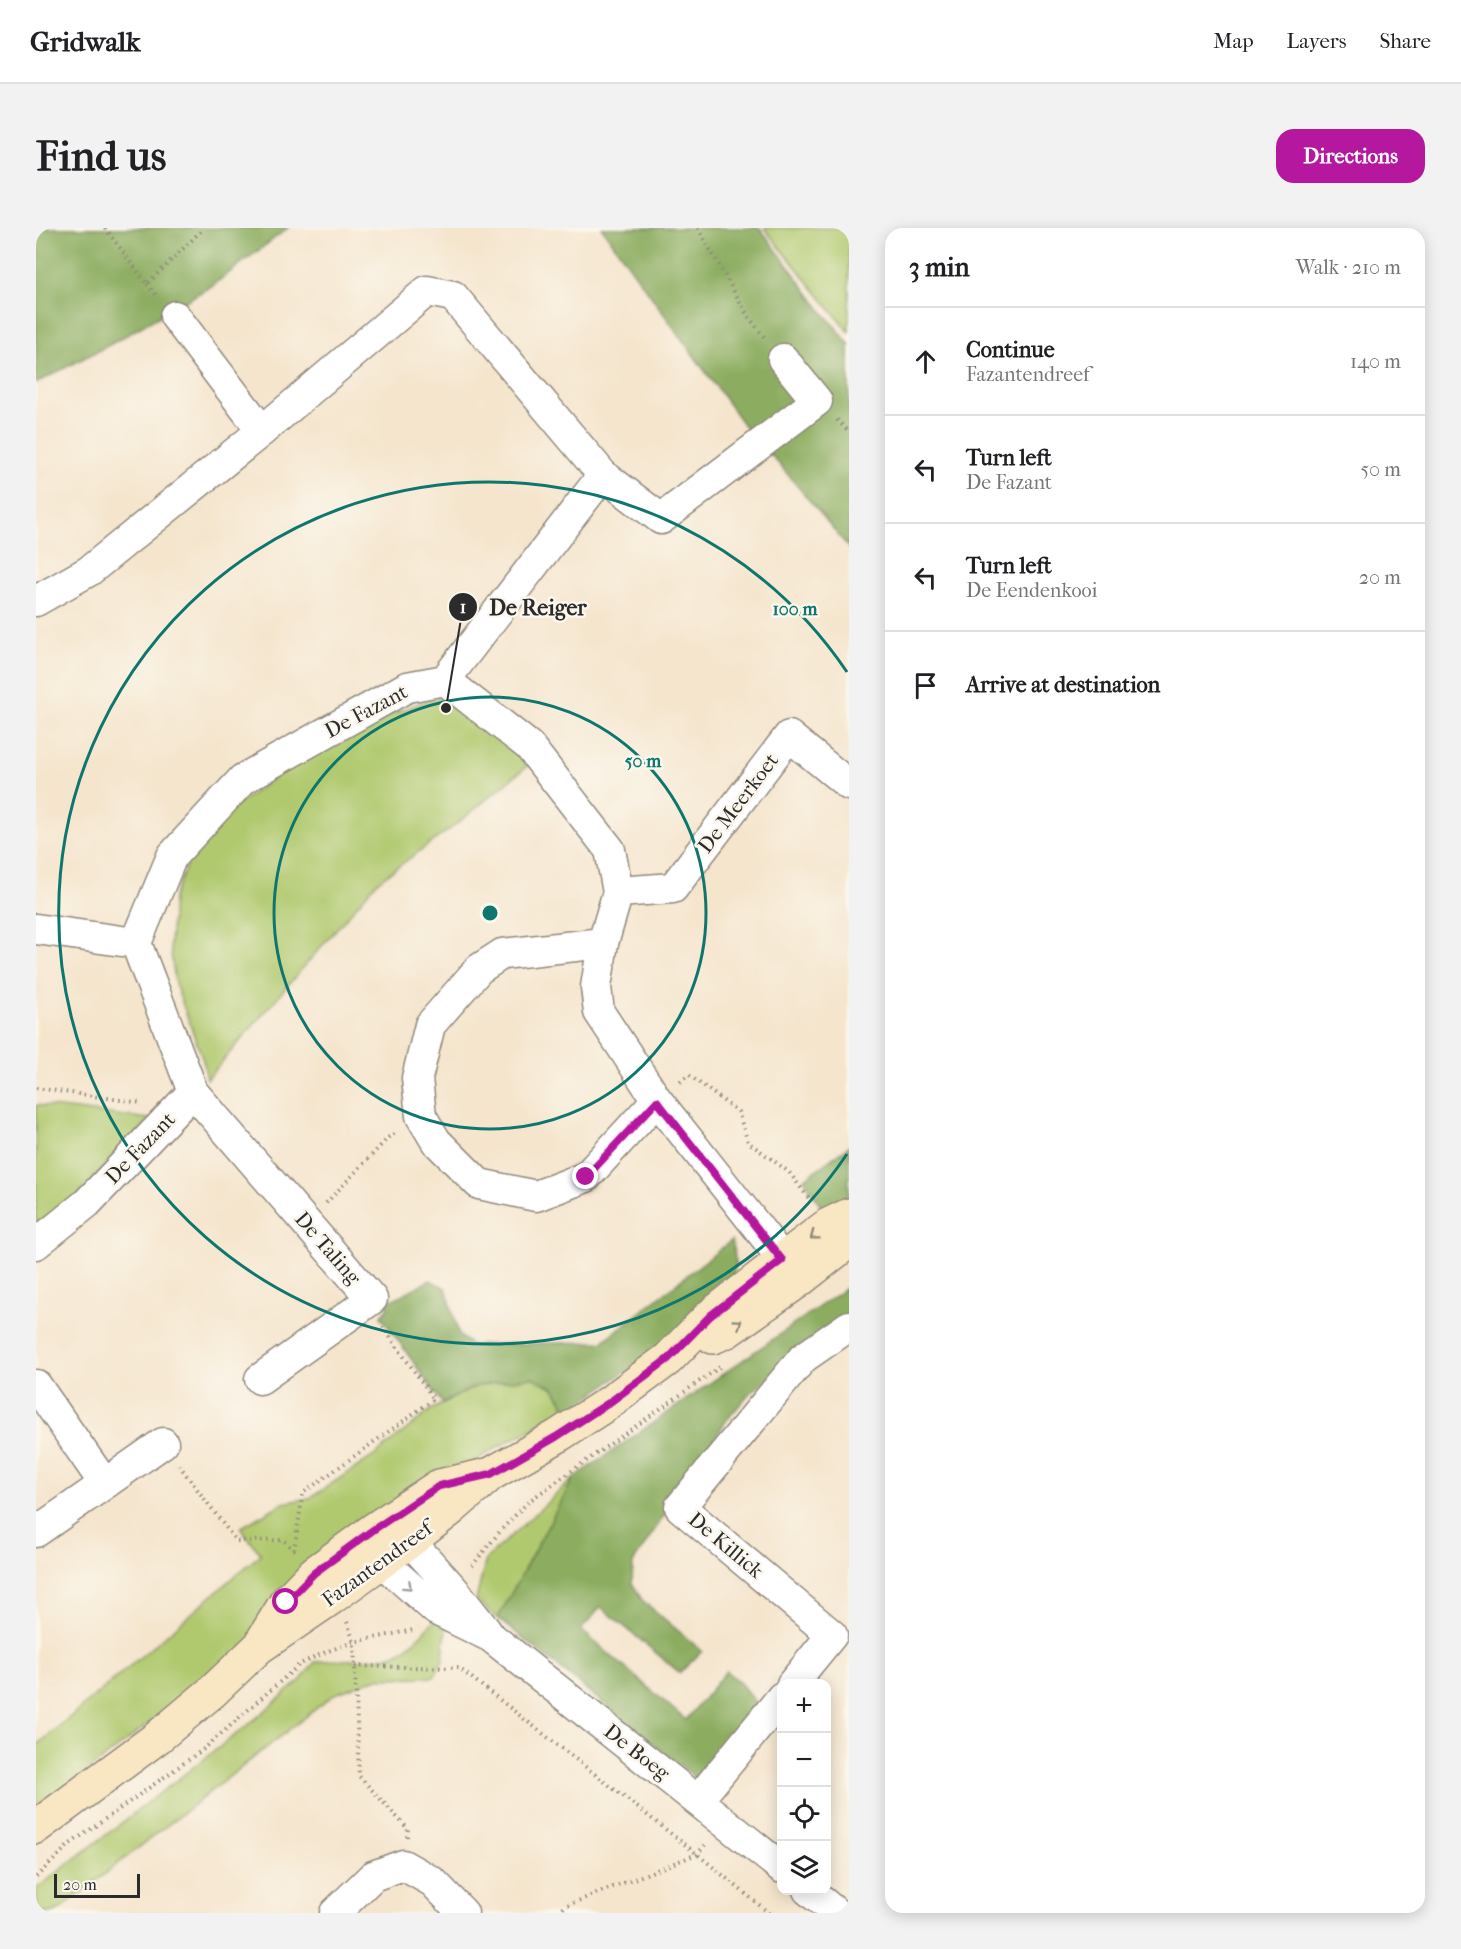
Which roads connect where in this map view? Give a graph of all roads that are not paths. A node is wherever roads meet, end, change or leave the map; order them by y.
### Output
1 (175, 316) dead end
2 (783, 359) road end
3 (262, 431) junction
4 (603, 475) junction
5 (36, 601) edge
6 (446, 680) junction
7 (849, 785) edge
8 (618, 892) junction
9 (36, 929) edge
10 (136, 943) junction
11 (603, 943) junction
12 (193, 1092) junction
13 (657, 1101) junction
14 (842, 1227) edge
15 (36, 1244) edge
16 (790, 1271) junction
17 (849, 1326) edge
18 (260, 1379) dead end
19 (36, 1385) edge
20 (163, 1443) dead end
21 (491, 1474) junction
22 (104, 1483) junction
23 (373, 1530) junction
24 (36, 1532) edge
25 (410, 1541) junction
26 (381, 1561) junction
27 (491, 1637) junction
28 (259, 1647) junction
29 (795, 1679) edge
30 (777, 1703) edge
31 (698, 1800) junction
32 (36, 1827) edge
33 (777, 1864) edge
34 (814, 1895) edge
35 (335, 1913) edge
36 (463, 1913) edge
37 (836, 1913) edge

1 - 3 street
2 - 4 street
3 - 4 street
3 - 5 street
4 - 6 street
6 - 8 street
6 - 10 street, De Fazant
7 - 8 street, De Meerkoet
8 - 11 street
9 - 10 street
10 - 12 street
11 - 13 street
11 - 13 street
12 - 15 street, De Fazant
12 - 18 street, De Taling
13 - 16 street
14 - 16 street, Fazantendreef
16 - 21 street, Fazantendreef
17 - 29 street, De Killick
19 - 22 street
20 - 22 street
21 - 23 street, Fazantendreef
21 - 25 street, Fazantendreef
22 - 24 street
23 - 25 street
23 - 26 street
23 - 28 street, Fazantendreef
25 - 26 street, Fazantendreef
25 - 27 street, De Boeg
26 -> 27 street, De Boeg
26 - 28 street, Fazantendreef
27 - 31 street, De Boeg
28 - 32 street, Fazantendreef
30 - 31 street
31 - 33 street, De Boeg
34 - 37 street
35 - 36 street

